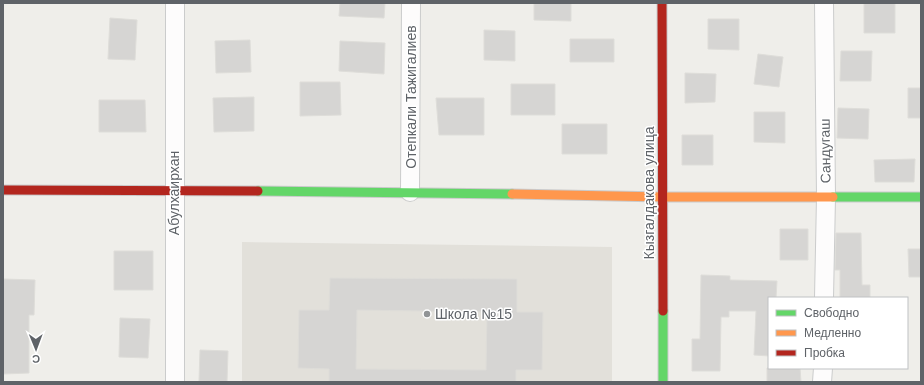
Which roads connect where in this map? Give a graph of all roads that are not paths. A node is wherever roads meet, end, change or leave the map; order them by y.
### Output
1 (175, 3) edge
2 (411, 3) edge
3 (662, 3) edge
4 (824, 3) edge
5 (3, 190) edge
6 (174, 191) junction
7 (410, 192) junction
8 (663, 197) junction
9 (826, 197) junction
10 (921, 197) edge
11 (824, 297) edge
12 (823, 369) edge
13 (175, 382) edge
14 (663, 382) edge
15 (822, 382) edge

1 - 6 street, Абулхаирхан
2 - 7 street, Отепкали Тажигалиев
3 - 8 street, Кызгалдакова улица
4 - 9 street, Сандугаш
5 - 6 street
6 - 7 street
6 - 13 street, Абулхаирхан
7 - 8 street
8 - 9 street
8 - 14 street, Кызгалдакова улица
9 - 10 street
9 - 11 street, Сандугаш
12 - 15 street

